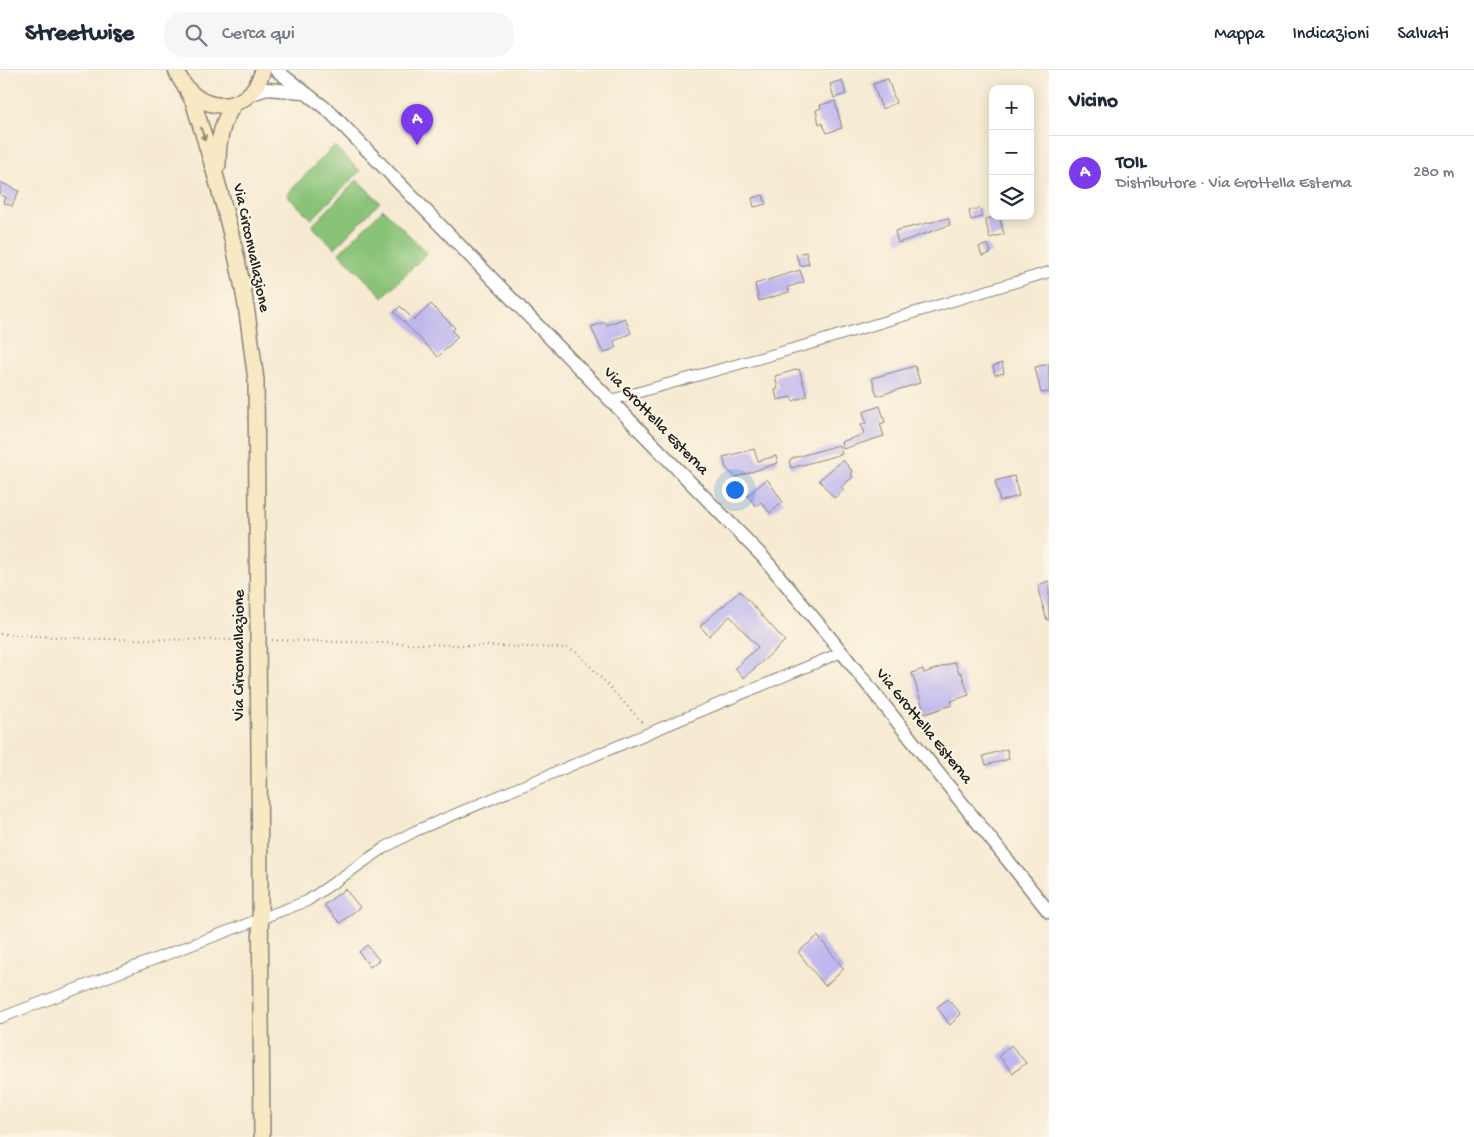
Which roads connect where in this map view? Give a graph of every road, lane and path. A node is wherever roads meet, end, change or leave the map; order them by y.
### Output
1 (176, 70) edge
2 (263, 70) edge
3 (276, 70) edge
4 (188, 92) junction
5 (307, 93) junction
6 (249, 95) junction
7 (235, 103) junction
8 (217, 176) junction
9 (1049, 272) edge
10 (611, 400) junction
11 (0, 634) edge
12 (257, 639) junction
13 (842, 652) junction
14 (651, 731) junction
15 (1049, 912) edge
16 (260, 920) junction
17 (0, 1018) edge
18 (262, 1137) edge

1 - 4 main road
2 - 6 main road
3 - 5 street, Via Grottella Esterna
4 - 7 main road
4 -> 8 main road
5 - 6 street
5 - 10 street, Via Grottella Esterna
6 - 7 main road
7 - 8 main road
8 - 12 main road, Via Circonvallazione
9 - 10 street
10 - 13 street, Via Grottella Esterna
11 - 12 path
12 - 14 path
12 - 16 main road, Via Circonvallazione
13 - 14 street
13 - 15 street, Via Grottella Esterna
14 - 16 street
16 - 17 street
16 - 18 main road, Via Circonvallazione

